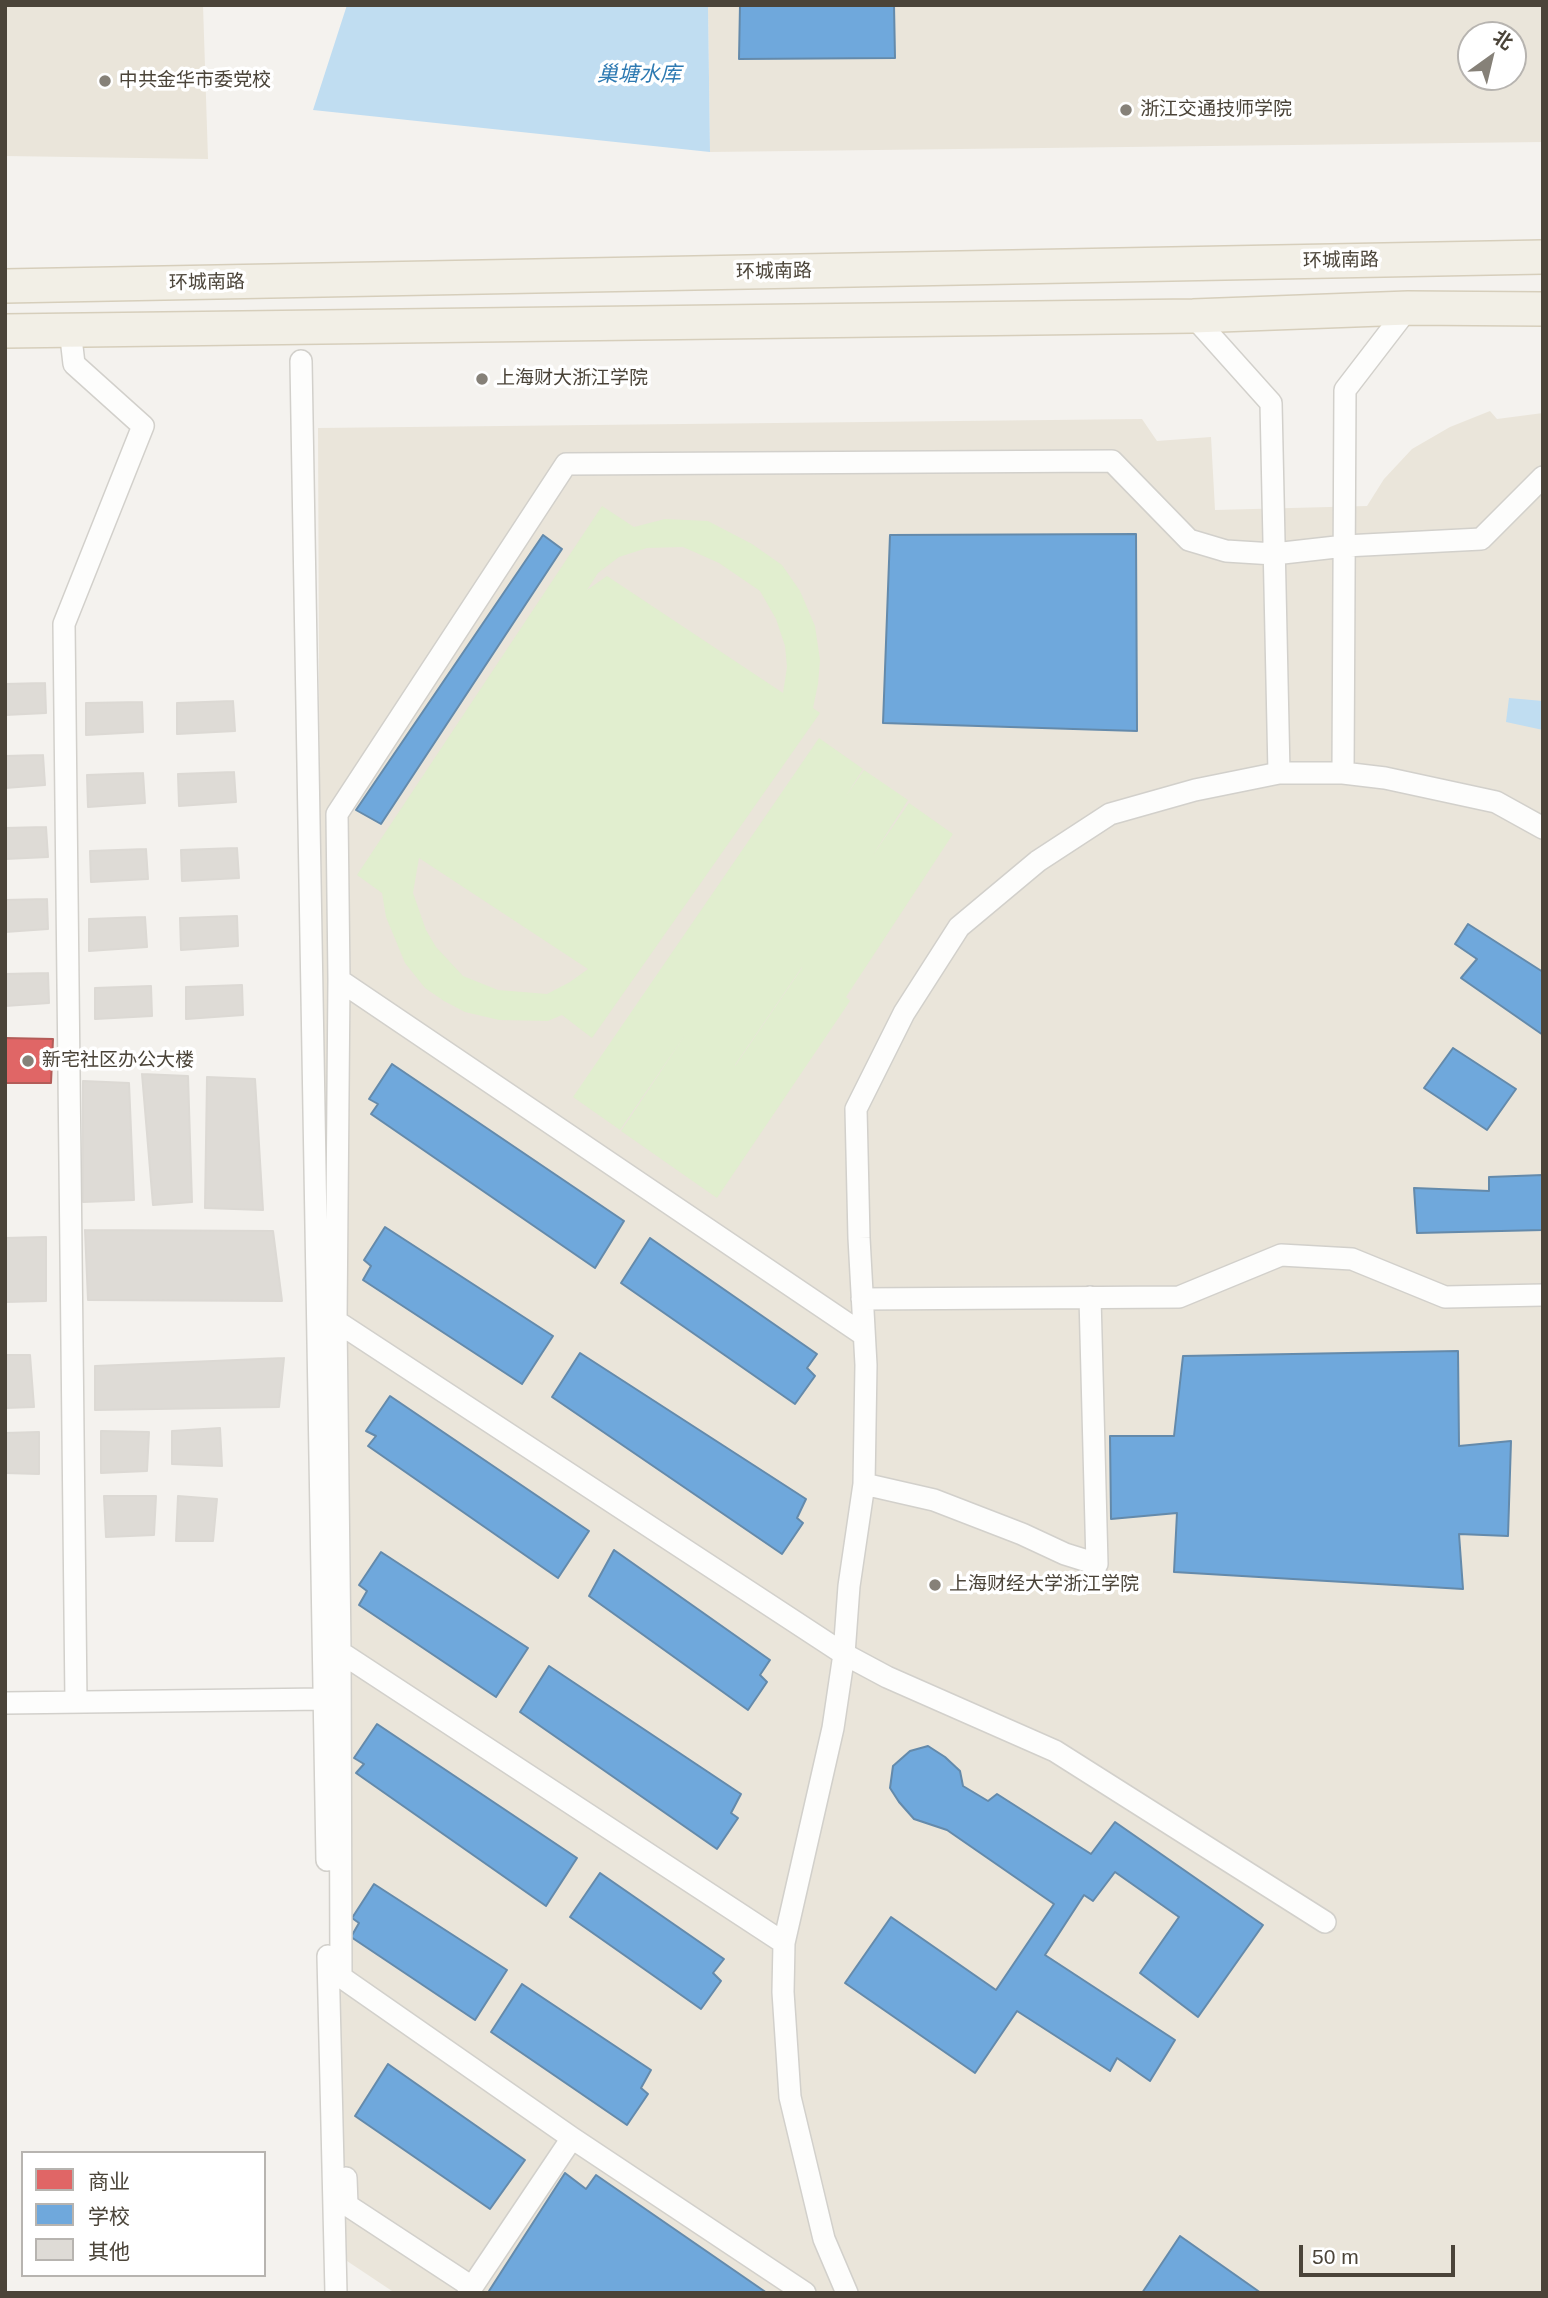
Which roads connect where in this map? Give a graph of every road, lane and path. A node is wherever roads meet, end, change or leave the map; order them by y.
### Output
1 (1543, 257) edge
2 (5, 286) edge
3 (1408, 308) junction
4 (1543, 309) edge
5 (1193, 316) junction
6 (70, 329) junction
7 (5, 331) edge
8 (301, 361) dead end
9 (1543, 477) edge
10 (1345, 547) junction
11 (1274, 554) junction
12 (1279, 773) junction
13 (1343, 773) junction
14 (1543, 828) edge
15 (339, 980) junction
16 (1543, 1295) edge
17 (1090, 1297) junction
18 (862, 1299) junction
19 (336, 1321) junction
20 (864, 1335) junction
21 (863, 1484) junction
22 (340, 1652) junction
23 (844, 1654) junction
24 (324, 1699) junction
25 (76, 1702) junction
26 (5, 1703) edge
27 (1325, 1922) dead end
28 (784, 1942) junction
29 (341, 1977) junction
30 (572, 2138) junction
31 (470, 2290) edge
32 (336, 2293) edge
33 (806, 2293) edge
34 (847, 2293) edge

1 - 2 main road, 环城南路
3 - 4 main road
3 - 5 main road
3 - 10 street
5 - 6 main road
5 - 11 street
6 - 7 main road
6 - 25 street
8 - 24 street
9 - 10 street
10 - 11 street
10 - 13 street
11 - 12 street
11 - 15 street
12 - 13 street
12 - 18 street
13 - 14 street
15 - 19 street
15 - 20 street
16 - 17 street
17 - 18 street
17 - 21 street
18 - 20 street
19 - 22 street
19 - 23 street
20 - 21 street
21 - 23 street
22 - 28 street
22 - 29 street
23 - 27 street
23 - 28 street
24 - 25 street
24 - 32 street
25 - 26 street
28 - 34 street
29 - 30 street
29 - 31 street
30 - 31 street
30 - 33 street

